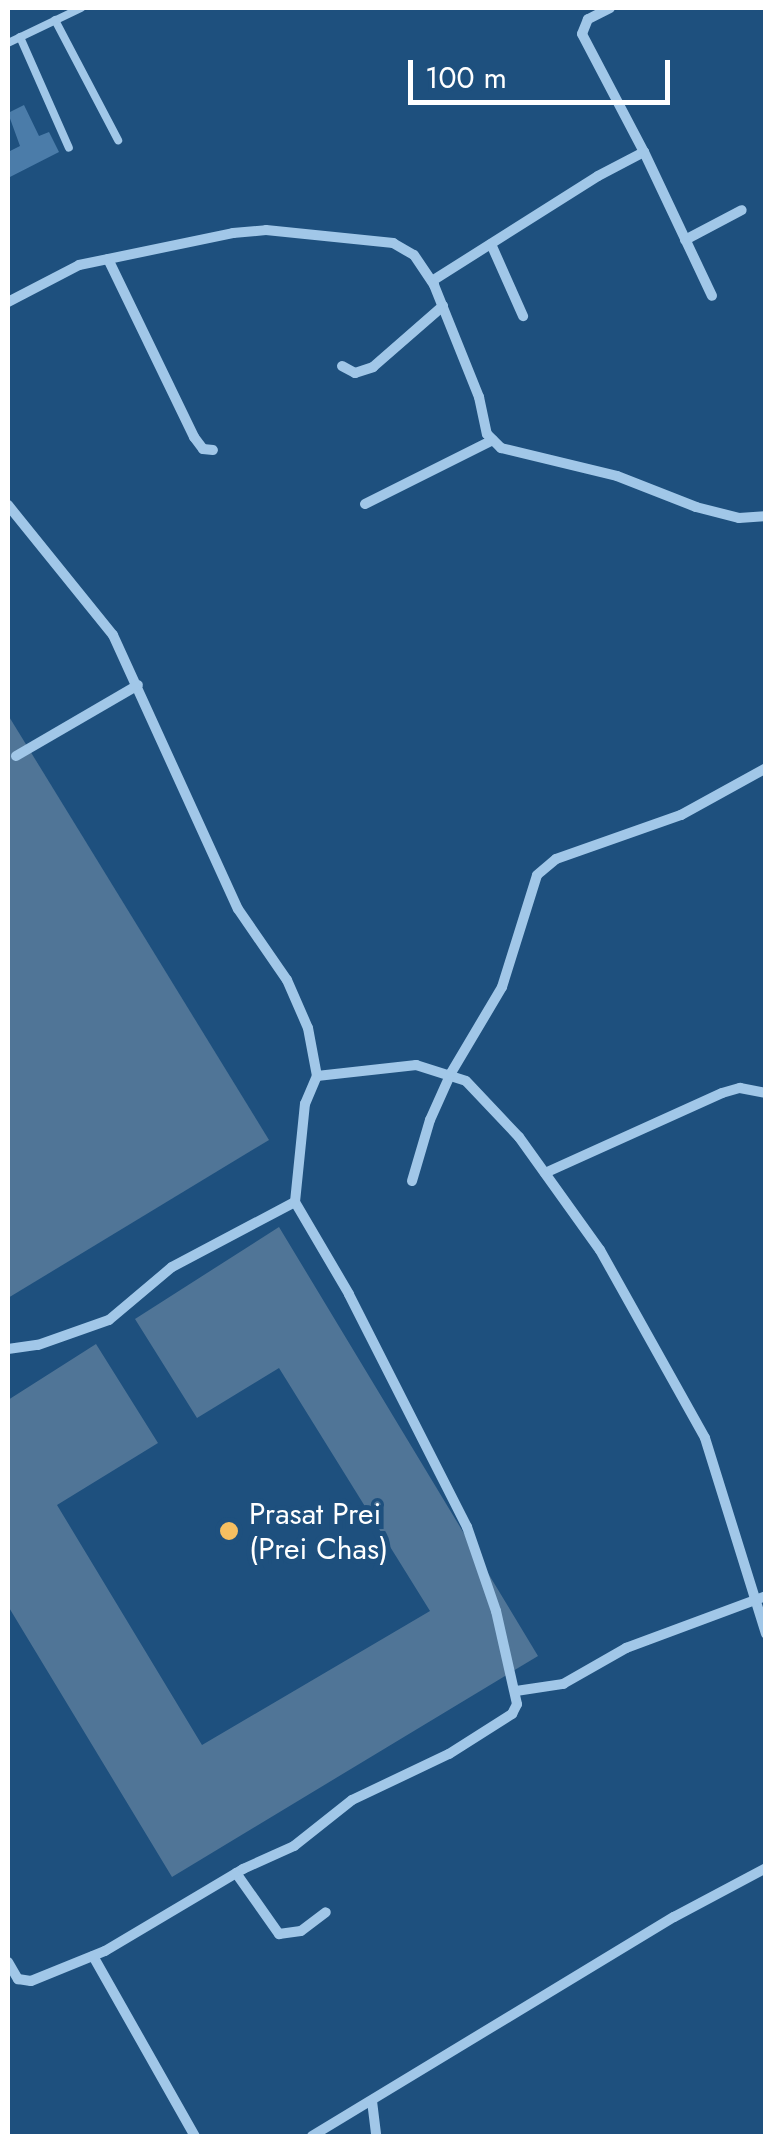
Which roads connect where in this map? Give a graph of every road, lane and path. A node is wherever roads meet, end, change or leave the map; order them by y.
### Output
1 (80, 8) edge
2 (610, 8) edge
3 (55, 20) junction
4 (20, 37) junction
5 (8, 43) edge
6 (118, 140) dead end
7 (69, 148) dead end
8 (644, 152) junction
9 (742, 210) dead end
10 (684, 240) junction
11 (491, 244) junction
12 (108, 259) junction
13 (432, 281) junction
14 (712, 296) dead end
15 (8, 302) edge
16 (443, 306) junction
17 (523, 316) dead end
18 (342, 366) dead end
19 (493, 440) junction
20 (213, 450) dead end
21 (365, 504) dead end
22 (8, 505) edge
23 (766, 516) edge
24 (138, 685) junction
25 (16, 756) dead end
26 (766, 768) edge
27 (451, 1073) junction
28 (317, 1076) junction
29 (766, 1094) edge
30 (545, 1172) junction
31 (412, 1181) dead end
32 (294, 1202) junction
33 (8, 1349) edge
34 (761, 1596) edge
35 (766, 1634) edge
36 (516, 1691) junction
37 (766, 1868) edge
38 (236, 1873) junction
39 (326, 1912) dead end
40 (93, 1956) junction
41 (8, 1962) edge
42 (372, 2102) junction
43 (195, 2136) edge
44 (312, 2136) edge
45 (376, 2136) edge

1 - 3 lane
2 - 8 street
3 - 4 lane
3 - 6 lane
4 - 5 lane
4 - 7 lane
8 - 10 street
8 - 11 street
9 - 10 street
10 - 14 street
11 - 13 street
11 - 17 street
12 - 13 street
12 - 15 street
12 - 20 street
13 - 16 street
16 - 18 street
16 - 19 street
19 - 21 street
19 - 23 street
22 - 24 street
24 - 25 street
24 - 28 street
26 - 27 street
27 - 28 street
27 - 30 street
27 - 31 street
28 - 32 street
29 - 30 street
30 - 34 street
32 - 33 street
32 - 36 street
34 - 35 street
34 - 36 street
36 - 38 street
37 - 42 street
38 - 39 street
38 - 40 street
40 - 41 street
40 - 43 street
42 - 44 street
42 - 45 street

